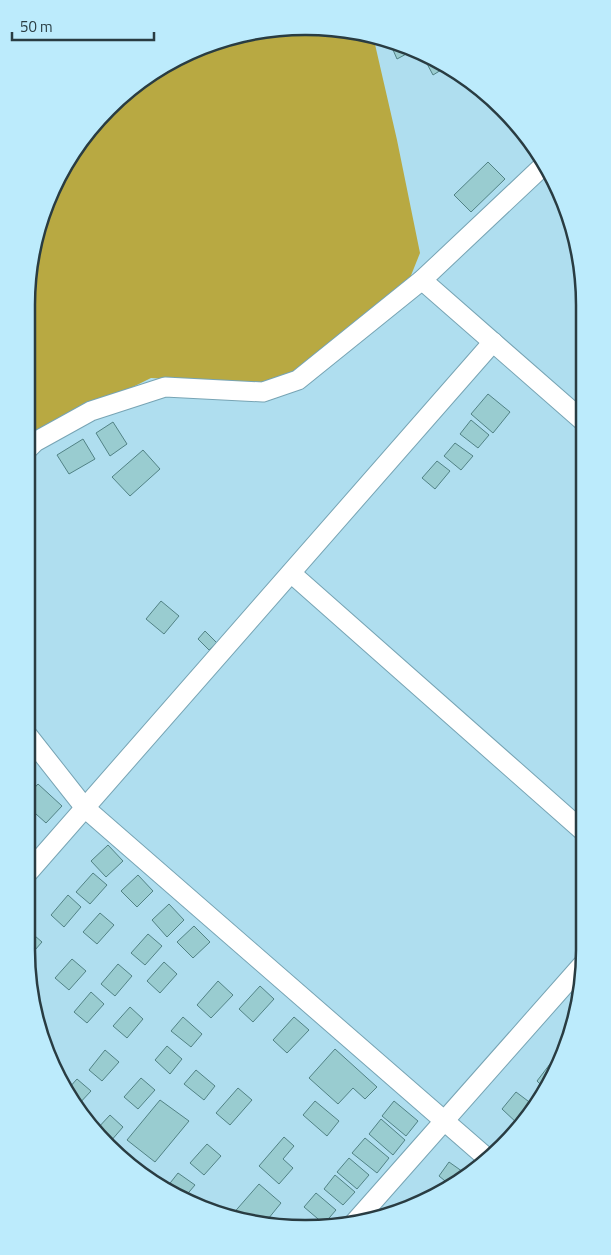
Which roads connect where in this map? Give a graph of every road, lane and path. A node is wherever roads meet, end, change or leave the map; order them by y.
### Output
1 (539, 169) edge
2 (422, 280) junction
3 (493, 342) junction
4 (576, 415) edge
5 (35, 442) edge
6 (291, 573) junction
7 (35, 744) edge
8 (85, 808) junction
9 (576, 825) edge
10 (35, 865) edge
11 (575, 973) edge
12 (443, 1120) junction
13 (483, 1154) edge
14 (362, 1214) edge

1 - 2 street
2 - 3 street
2 - 5 street
3 - 4 street
3 - 6 street
6 - 8 street
6 - 9 street
7 - 8 street
8 - 10 street
8 - 12 street
11 - 12 street
12 - 13 street
12 - 14 street

